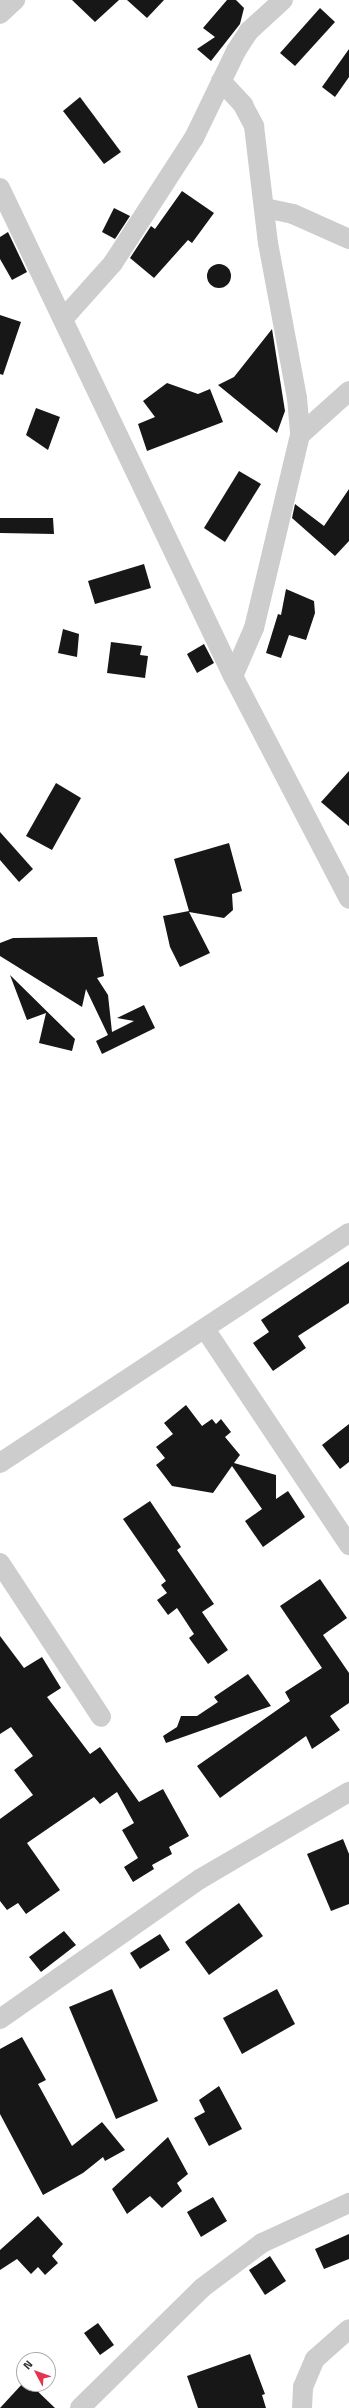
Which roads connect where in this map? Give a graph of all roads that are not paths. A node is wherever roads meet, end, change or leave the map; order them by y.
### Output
1 (15, 0) edge
2 (283, 0) edge
3 (0, 14) edge
4 (221, 81) junction
5 (0, 188) edge
6 (265, 208) junction
7 (349, 239) edge
8 (63, 319) junction
9 (349, 391) edge
10 (300, 435) junction
11 (233, 676) junction
12 (349, 899) edge
13 (349, 1233) edge
14 (205, 1329) junction
15 (0, 1463) edge
16 (349, 1544) edge
17 (0, 1563) edge
18 (101, 1717) dead end
19 (349, 1792) edge
20 (0, 2019) edge
21 (349, 2203) edge
22 (349, 2330) edge
23 (80, 2408) edge
24 (302, 2408) edge

1 - 3 street
2 - 4 street
4 - 6 street
4 - 8 street
5 - 8 street
6 - 7 street
6 - 10 street
8 - 11 street
9 - 10 street
10 - 11 street
11 - 12 street
13 - 14 street
14 - 15 street
14 - 16 street
17 - 18 street
19 - 20 street
21 - 23 street
22 - 24 street

